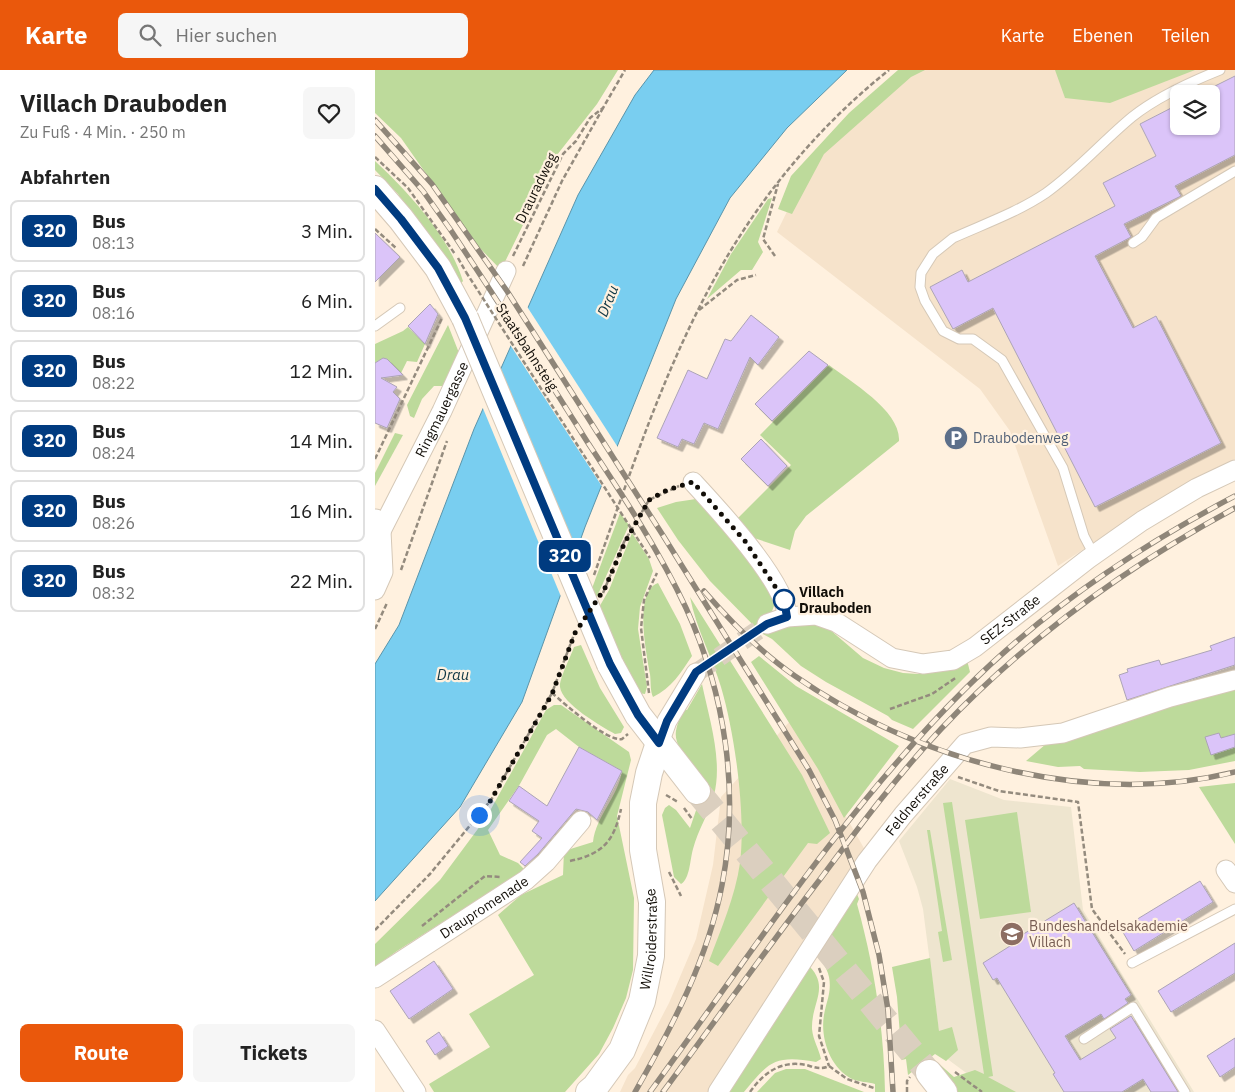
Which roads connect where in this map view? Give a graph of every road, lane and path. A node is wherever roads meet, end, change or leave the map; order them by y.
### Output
1 (625, 70) edge
2 (889, 70) edge
3 (1219, 70) edge
4 (375, 157) edge
5 (1235, 172) edge
6 (779, 182) junction
7 (375, 189) edge
8 (406, 242) dead end
9 (1133, 243) dead end
10 (775, 256) dead end
11 (438, 268) junction
12 (506, 271) joint
13 (756, 275) dead end
14 (400, 308) dead end
15 (697, 311) junction
16 (455, 314) junction
17 (375, 326) edge
18 (375, 459) edge
19 (1235, 470) edge
20 (693, 482) joint
21 (378, 524) edge
22 (1094, 555) junction
23 (650, 558) dead end
24 (657, 573) dead end
25 (592, 583) dead end
26 (375, 590) edge
27 (601, 595) dead end
28 (787, 617) junction
29 (767, 624) tunnel mouth
30 (578, 626) dead end
31 (966, 653) junction
32 (696, 672) tunnel mouth
33 (1235, 680) edge
34 (552, 694) junction
35 (647, 698) dead end
36 (890, 709) dead end
37 (630, 732) dead end
38 (659, 743) junction
39 (942, 772) junction
40 (697, 791) tunnel mouth
41 (666, 796) dead end
42 (621, 808) dead end
43 (692, 818) dead end
44 (581, 821) dead end
45 (546, 862) junction
46 (669, 870) dead end
47 (681, 896) dead end
48 (1235, 909) edge
49 (375, 930) edge
50 (1132, 963) joint
51 (817, 966) dead end
52 (375, 978) edge
53 (375, 1030) edge
54 (1084, 1039) dead end
55 (829, 1066) junction
56 (874, 1088) dead end
57 (416, 1092) edge
58 (589, 1092) edge
59 (718, 1092) edge
60 (750, 1092) edge
61 (1185, 1092) edge

1 - 12 path, Drauradweg
2 - 6 path
3 - 22 lane
4 - 23 path, Staatsbahnsteig, bridge
5 - 9 lane
6 - 10 path
6 - 15 path
7 - 11 main road
8 - 11 lane
11 - 16 main road
12 - 21 street, Ringmauergasse
13 - 15 path
14 - 17 lane
15 - 25 path
16 - 18 path
16 - 38 main road, bridge
19 - 22 street, SEZ-Straße
20 - 27 path
20 - 28 street
21 - 26 street
22 - 31 street, SEZ-Straße
24 - 35 path
28 - 29 street, SEZ-Straße
28 - 31 street, SEZ-Straße
30 - 34 path
31 - 36 path
32 - 38 street
33 - 39 street, Feldnerstraße
34 - 37 path
34 - 49 path
38 - 40 main road
38 - 58 main road, Willroiderstraße
39 - 50 path
39 - 59 street, Feldnerstraße
41 - 43 path
42 - 45 path
44 - 45 street, Draupromenade
45 - 52 street, Draupromenade
46 - 47 path
48 - 50 lane
51 - 55 path
53 - 57 street
54 - 61 lane
55 - 56 path
55 - 60 path

